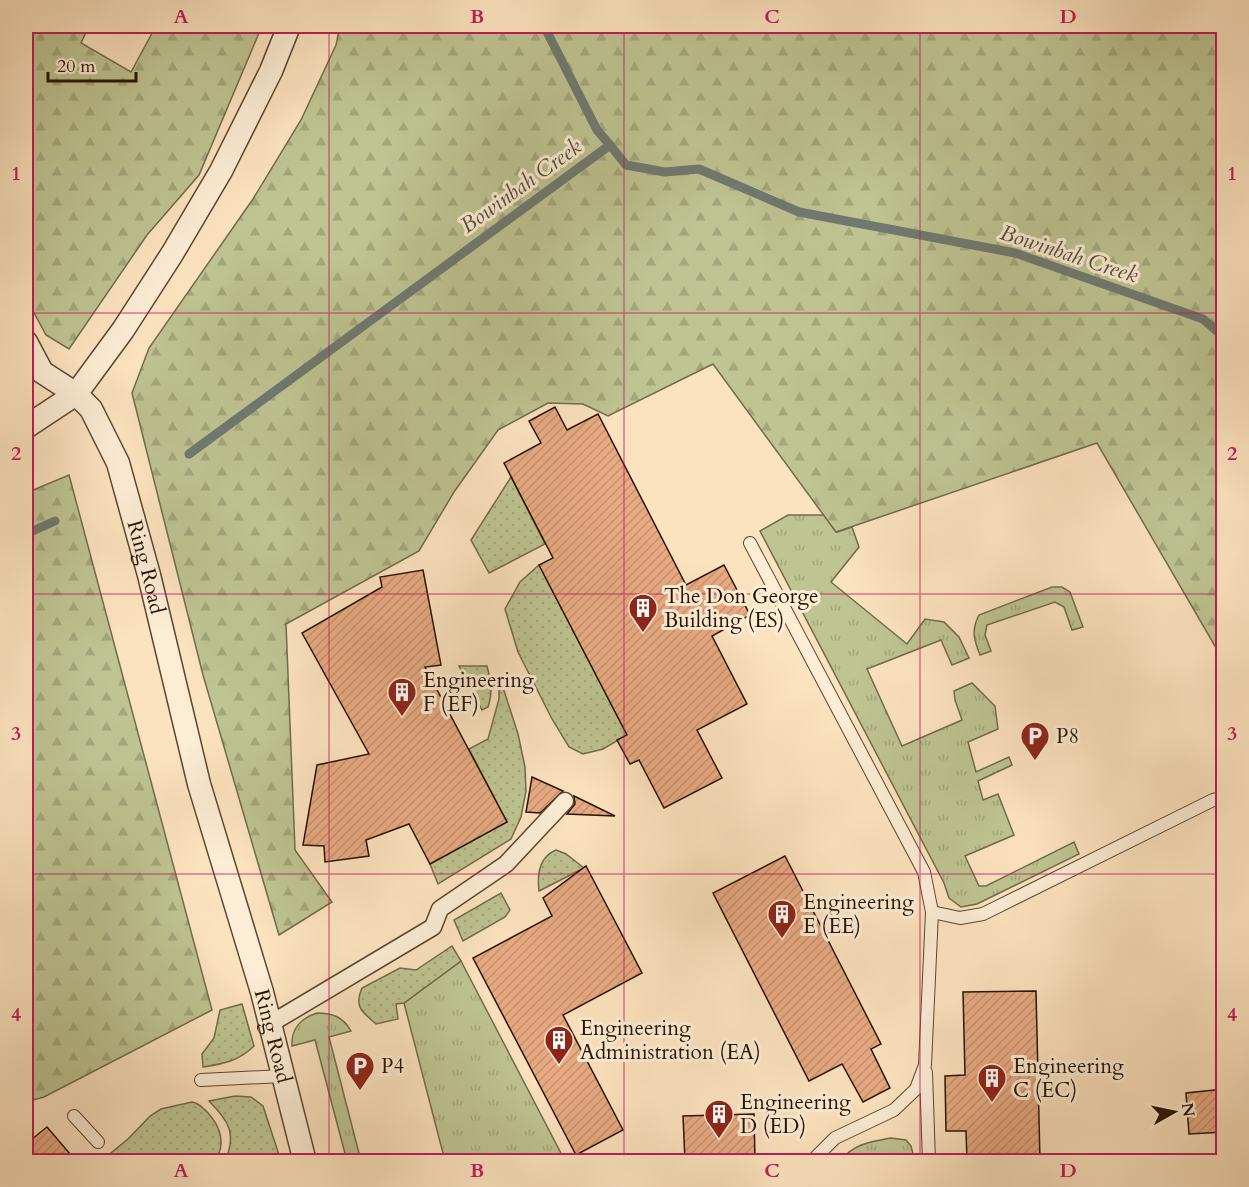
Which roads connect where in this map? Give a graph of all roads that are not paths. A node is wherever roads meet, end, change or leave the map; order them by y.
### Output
1 (289, 26) edge
2 (26, 342) edge
3 (76, 394) junction
4 (26, 428) edge
5 (750, 543) dead end
6 (1224, 797) edge
7 (565, 801) dead end
8 (932, 912) junction
9 (270, 1024) junction
10 (925, 1065) junction
11 (283, 1076) junction
12 (201, 1080) dead end
13 (74, 1116) dead end
14 (98, 1142) dead end
15 (305, 1161) edge
16 (812, 1161) edge
17 (929, 1161) edge

1 - 3 street
2 - 3 street, Ring Road
3 - 4 street
3 - 9 street, Ring Road
5 - 8 lane
6 - 8 lane
7 - 9 street
8 - 10 lane
9 - 11 street, Ring Road
10 - 16 lane
10 - 17 lane
11 - 12 lane
11 - 15 street, Ring Road
13 - 14 lane

